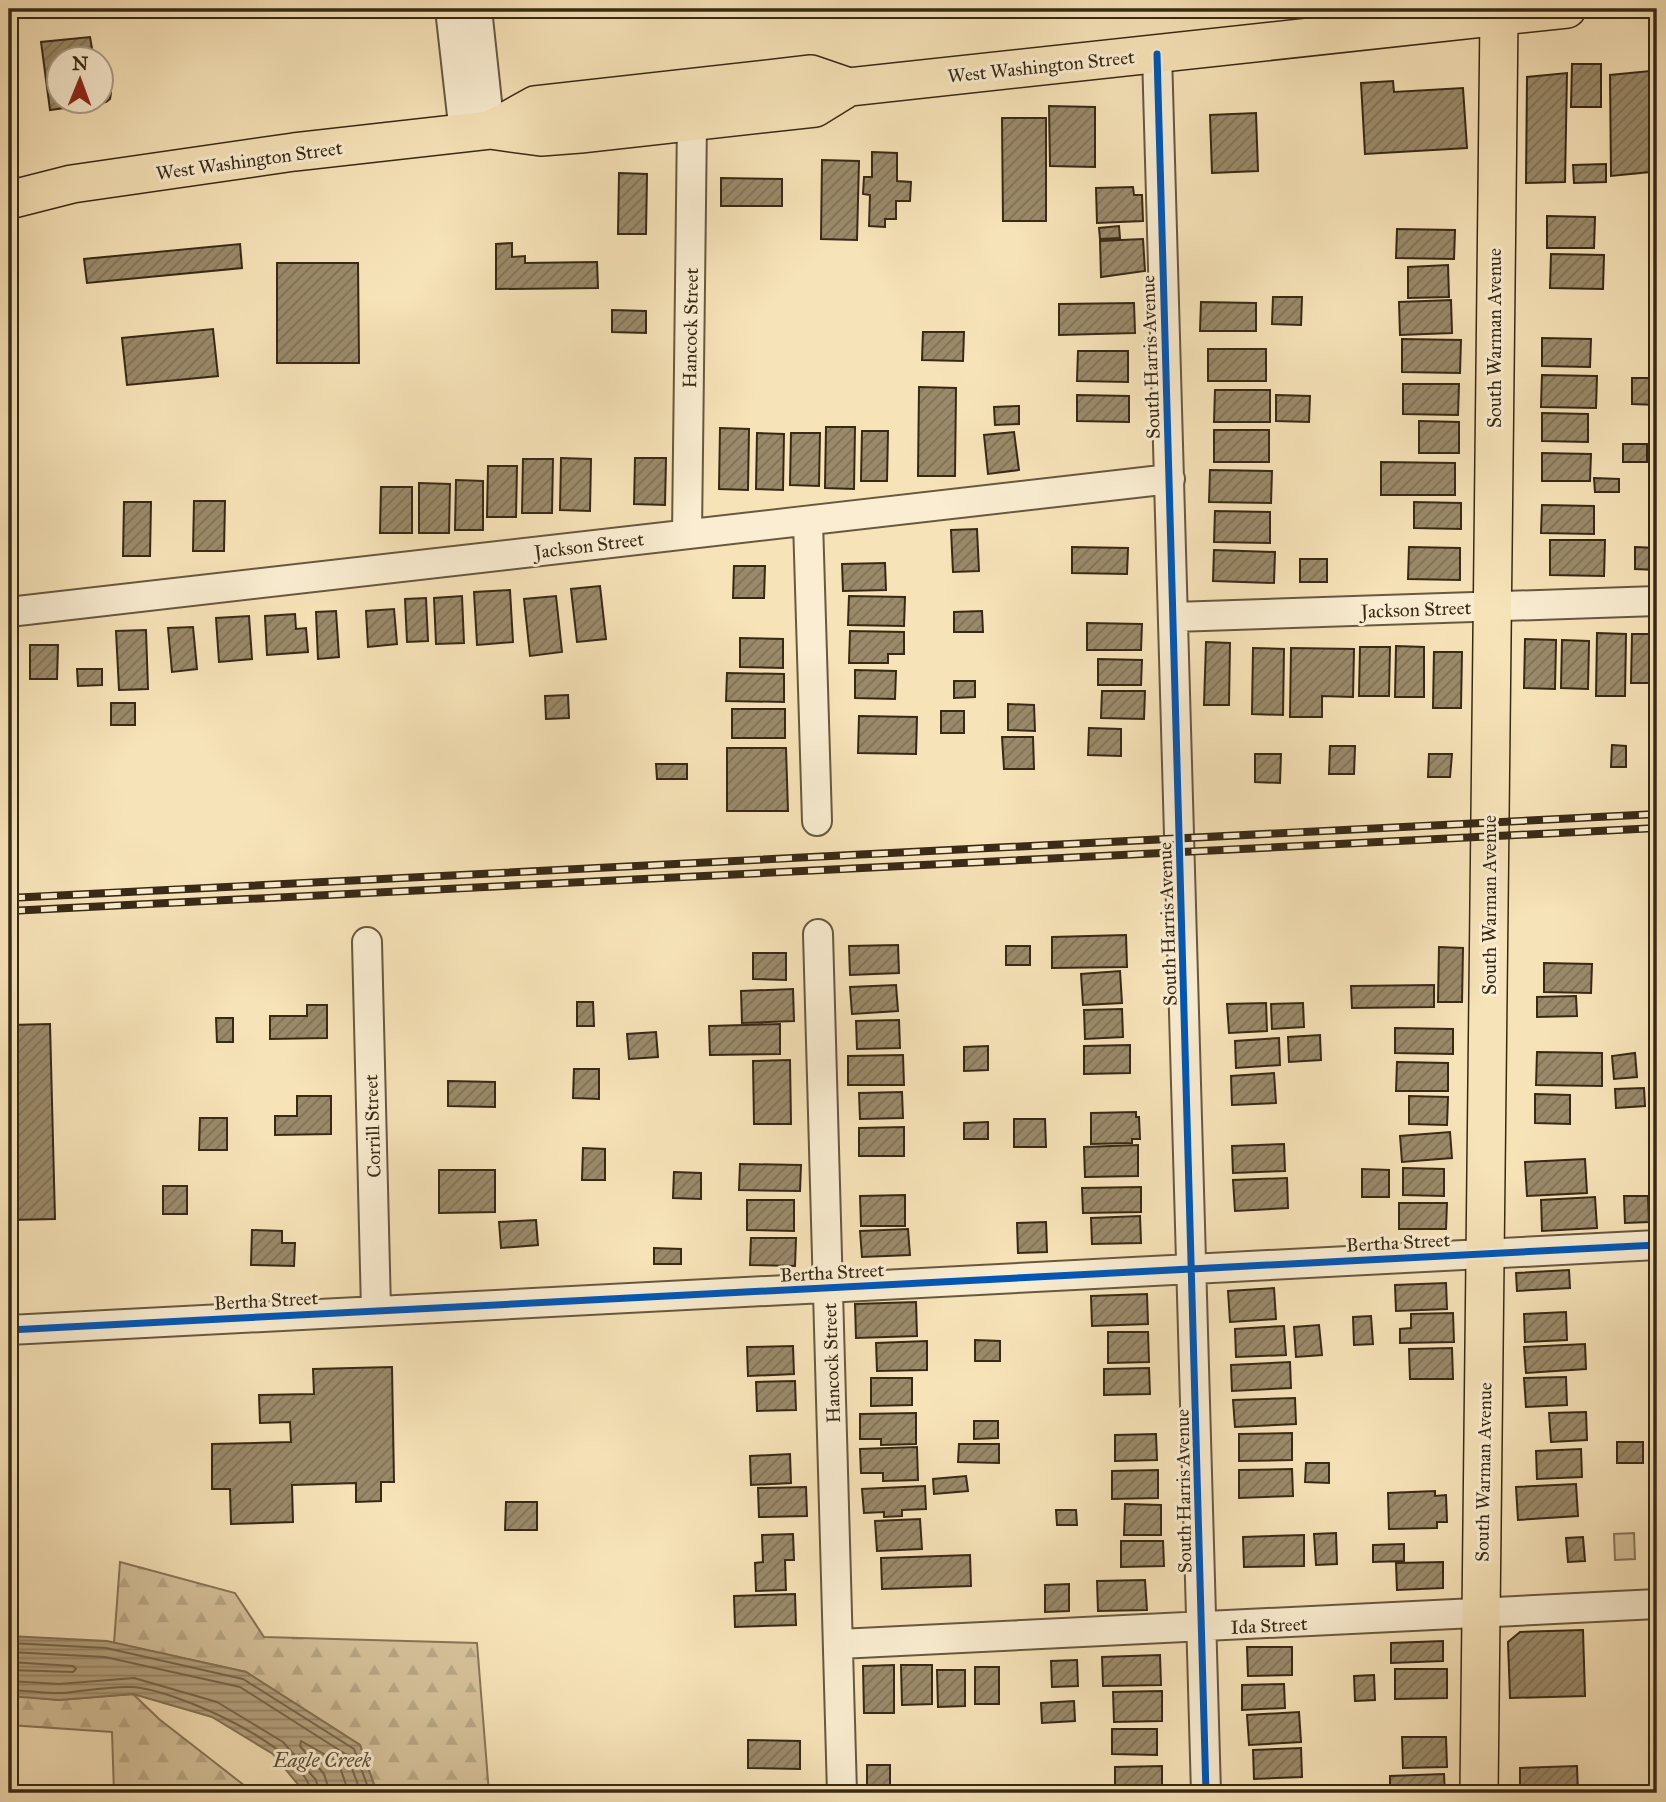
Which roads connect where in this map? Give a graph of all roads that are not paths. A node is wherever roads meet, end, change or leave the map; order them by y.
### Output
1 (450, 9) edge
2 (477, 9) edge
3 (1567, 9) edge
4 (1499, 13) edge
5 (1157, 54) junction
6 (849, 87) junction
7 (692, 121) junction
8 (477, 132) junction
9 (9, 200) edge
10 (1170, 479) junction
11 (808, 521) junction
12 (687, 534) junction
13 (1657, 601) edge
14 (1492, 607) junction
15 (9, 612) edge
16 (1174, 617) junction
17 (817, 821) dead end
18 (818, 934) dead end
19 (367, 942) dead end
20 (1657, 1245) edge
21 (1487, 1253) junction
22 (1193, 1269) junction
23 (828, 1288) junction
24 (376, 1310) junction
25 (9, 1330) edge
26 (1657, 1604) edge
27 (1481, 1614) junction
28 (1202, 1628) junction
29 (839, 1644) junction
30 (842, 1793) edge
31 (1206, 1793) edge
32 (1479, 1793) edge

1 - 8 street
2 - 8 street
3 - 4 main road, West Washington Street
4 - 5 main road, West Washington Street
4 - 14 main road, South Warman Avenue
5 - 6 main road, West Washington Street
5 - 10 street, South Harris Avenue
6 - 7 main road, West Washington Street
6 - 8 main road, West Washington Street
7 - 8 main road, West Washington Street
7 - 12 street, Hancock Street
8 - 9 main road, West Washington Street
10 - 11 street, Jackson Street
10 - 16 street, South Harris Avenue
11 - 12 street, Jackson Street
11 - 17 street
12 - 15 street, Jackson Street
13 - 14 street, Jackson Street
14 - 16 street, Jackson Street
14 - 21 main road, South Warman Avenue
16 - 22 street, South Harris Avenue
18 - 23 street, Hancock Street
19 - 24 street, Corrill Street
20 - 21 street, Bertha Street
21 - 22 street, Bertha Street
21 - 27 main road, South Warman Avenue
22 - 23 street, Bertha Street
22 - 28 street, South Harris Avenue
23 - 24 street, Bertha Street
23 - 29 street, Hancock Street
24 - 25 street, Bertha Street
26 - 27 street, Ida Street
27 - 28 street, Ida Street
27 - 32 main road, South Warman Avenue
28 - 29 street, Ida Street
28 - 31 street, South Harris Avenue
29 - 30 street, Hancock Street

